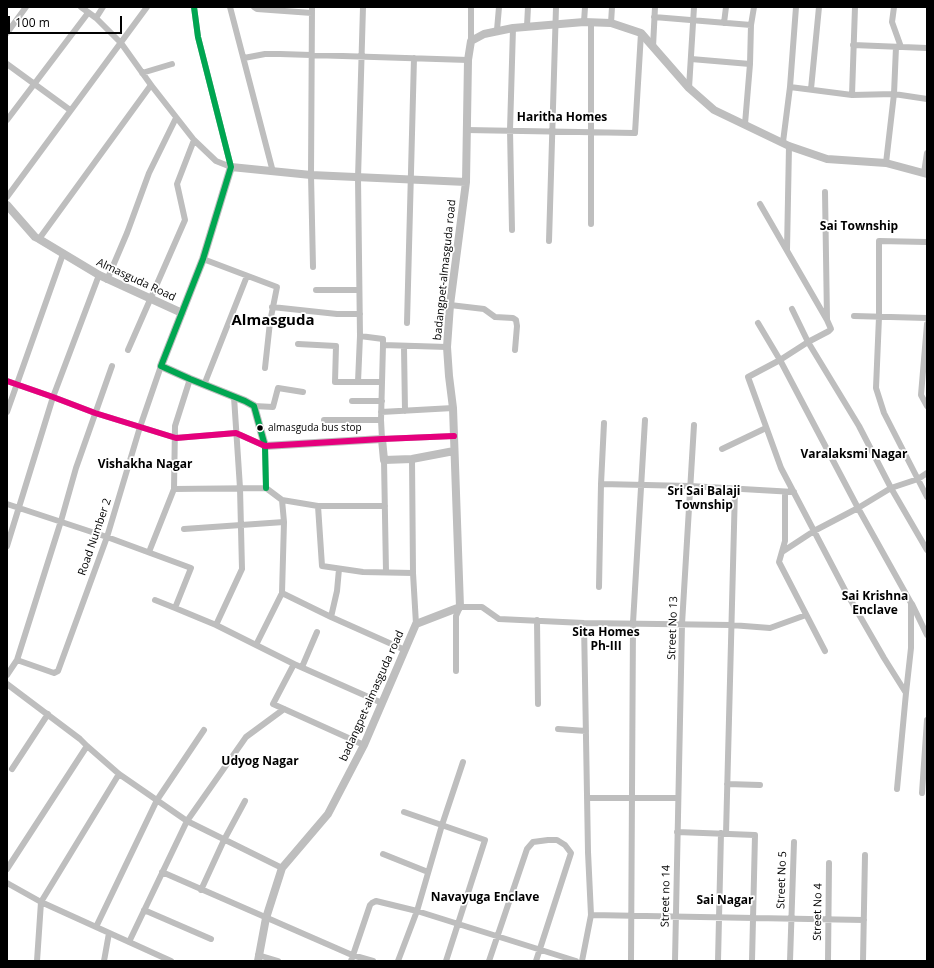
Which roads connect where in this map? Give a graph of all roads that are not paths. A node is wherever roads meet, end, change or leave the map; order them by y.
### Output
1 (26, 7) edge
2 (80, 7) edge
3 (103, 7) edge
4 (147, 7) edge
5 (194, 7) edge
6 (230, 7) edge
7 (254, 7) edge
8 (363, 7) edge
9 (471, 7) edge
10 (499, 7) edge
11 (528, 7) edge
12 (556, 7) edge
13 (585, 7) edge
14 (612, 7) edge
15 (654, 7) edge
16 (694, 7) edge
17 (726, 7) edge
18 (754, 7) edge
19 (796, 7) edge
20 (819, 7) edge
21 (855, 7) edge
22 (894, 7) edge
23 (312, 10) edge
24 (88, 13) junction
25 (654, 17) junction
26 (96, 18) junction
27 (692, 20) junction
28 (587, 22) junction
29 (611, 23) junction
30 (724, 23) junction
31 (555, 24) junction
32 (751, 25) junction
33 (527, 26) junction
34 (513, 28) junction
35 (497, 30) junction
36 (7, 33) edge
37 (641, 33) junction
38 (471, 41) junction
39 (121, 43) junction
40 (853, 44) junction
41 (653, 47) junction
42 (899, 47) junction
43 (927, 48) edge
44 (312, 54) junction
45 (362, 55) junction
46 (244, 58) junction
47 (414, 58) junction
48 (691, 59) junction
49 (468, 60) junction
50 (7, 64) edge
51 (172, 64) dead end
52 (750, 64) junction
53 (142, 73) junction
54 (34, 84) junction
55 (151, 85) junction
56 (790, 87) junction
57 (689, 88) junction
58 (811, 89) junction
59 (894, 94) junction
60 (852, 95) junction
61 (927, 100) edge
62 (70, 110) junction
63 (176, 118) junction
64 (7, 120) edge
65 (745, 124) junction
66 (466, 130) junction
67 (510, 130) junction
68 (552, 132) junction
69 (591, 133) junction
70 (194, 140) junction
71 (786, 144) junction
72 (927, 153) edge
73 (886, 163) junction
74 (231, 167) junction
75 (273, 172) junction
76 (925, 173) edge
77 (311, 175) junction
78 (358, 178) junction
79 (411, 179) junction
80 (466, 182) junction
81 (825, 192) dead end
82 (7, 197) edge
83 (760, 204) dead end
84 (7, 206) edge
85 (591, 224) dead end
86 (512, 230) dead end
87 (39, 240) junction
88 (549, 241) dead end
89 (927, 242) edge
90 (787, 251) junction
91 (63, 254) junction
92 (203, 259) junction
93 (313, 267) dead end
94 (99, 276) junction
95 (247, 276) junction
96 (107, 280) junction
97 (316, 290) dead end
98 (359, 290) junction
99 (150, 299) junction
100 (450, 305) junction
101 (272, 307) junction
102 (792, 309) dead end
103 (182, 313) junction
104 (360, 314) junction
105 (854, 316) dead end
106 (879, 317) junction
107 (927, 318) edge
108 (827, 320) junction
109 (408, 323) dead end
110 (758, 323) dead end
111 (927, 324) edge
112 (360, 336) junction
113 (808, 342) junction
114 (298, 344) dead end
115 (383, 345) junction
116 (404, 346) junction
117 (447, 347) junction
118 (128, 350) dead end
119 (515, 350) dead end
120 (780, 360) junction
121 (112, 366) dead end
122 (161, 366) junction
123 (265, 368) dead end
124 (190, 379) junction
125 (7, 381) edge
126 (358, 382) junction
127 (382, 382) junction
128 (16, 384) junction
129 (204, 385) junction
130 (302, 392) dead end
131 (54, 397) junction
132 (234, 397) junction
133 (352, 400) dead end
134 (382, 401) junction
135 (254, 406) junction
136 (927, 406) edge
137 (453, 408) junction
138 (406, 411) junction
139 (7, 412) edge
140 (381, 412) junction
141 (95, 413) junction
142 (324, 420) dead end
143 (381, 420) junction
144 (644, 420) dead end
145 (604, 423) dead end
146 (694, 425) dead end
147 (140, 427) junction
148 (766, 428) junction
149 (236, 433) junction
150 (454, 436) junction
151 (176, 438) junction
152 (382, 439) junction
153 (265, 446) junction
154 (722, 449) dead end
155 (454, 452) junction
156 (384, 460) junction
157 (412, 460) junction
158 (927, 473) edge
159 (918, 478) junction
160 (601, 484) junction
161 (641, 484) junction
162 (690, 486) junction
163 (240, 488) junction
164 (266, 488) junction
165 (891, 488) junction
166 (174, 489) junction
167 (735, 489) junction
168 (785, 492) junction
169 (794, 492) junction
170 (927, 497) edge
171 (282, 500) junction
172 (7, 504) edge
173 (318, 506) junction
174 (385, 506) junction
175 (19, 508) junction
176 (858, 508) junction
177 (61, 521) junction
178 (284, 522) junction
179 (242, 525) junction
180 (184, 529) dead end
181 (814, 531) junction
182 (107, 537) junction
183 (7, 546) edge
184 (927, 550) edge
185 (149, 552) junction
186 (782, 552) junction
187 (339, 569) junction
188 (386, 572) junction
189 (413, 573) junction
190 (599, 587) dead end
191 (282, 592) junction
192 (155, 600) dead end
193 (911, 603) junction
194 (460, 607) junction
195 (175, 608) junction
196 (806, 615) junction
197 (331, 617) junction
198 (537, 620) junction
199 (584, 623) junction
200 (633, 623) junction
201 (416, 624) junction
202 (682, 624) junction
203 (216, 625) junction
204 (731, 625) junction
205 (317, 632) dead end
206 (927, 635) edge
207 (256, 645) junction
208 (405, 650) junction
209 (825, 651) dead end
210 (17, 660) junction
211 (294, 664) junction
212 (302, 667) junction
213 (456, 670) dead end
214 (7, 675) edge
215 (8, 687) edge
216 (906, 693) junction
217 (382, 703) junction
218 (538, 704) dead end
219 (284, 709) junction
220 (48, 714) junction
221 (927, 720) edge
222 (558, 729) dead end
223 (204, 730) dead end
224 (586, 730) junction
225 (364, 745) junction
226 (87, 746) junction
227 (463, 762) dead end
228 (12, 769) dead end
229 (118, 774) junction
230 (727, 784) junction
231 (760, 785) dead end
232 (897, 789) dead end
233 (922, 793) dead end
234 (587, 798) junction
235 (632, 798) junction
236 (678, 798) junction
237 (157, 800) junction
238 (245, 800) dead end
239 (404, 812) dead end
240 (187, 821) junction
241 (442, 825) junction
242 (677, 832) junction
243 (724, 834) junction
244 (224, 840) junction
245 (794, 842) dead end
246 (383, 854) dead end
247 (865, 855) dead end
248 (829, 863) dead end
249 (282, 868) junction
250 (7, 869) edge
251 (162, 872) junction
252 (428, 872) junction
253 (7, 883) edge
254 (201, 890) junction
255 (41, 902) junction
256 (144, 910) junction
257 (417, 911) junction
258 (591, 915) junction
259 (631, 916) junction
260 (675, 917) junction
261 (719, 917) junction
262 (266, 918) junction
263 (752, 918) junction
264 (791, 919) junction
265 (828, 919) junction
266 (864, 920) junction
267 (458, 924) junction
268 (96, 927) junction
269 (109, 933) junction
270 (497, 936) junction
271 (211, 939) dead end
272 (130, 942) junction
273 (540, 950) junction
274 (258, 958) edge
275 (352, 958) edge
276 (167, 960) edge
277 (37, 961) edge
278 (104, 961) edge
279 (278, 961) edge
280 (373, 961) edge
281 (398, 961) edge
282 (446, 961) edge
283 (489, 961) edge
284 (536, 961) edge
285 (576, 961) edge
286 (582, 961) edge
287 (631, 961) edge
288 (675, 961) edge
289 (718, 961) edge
290 (752, 961) edge
291 (790, 961) edge
292 (828, 961) edge
293 (863, 961) edge

1 - 36 street
2 - 24 street
3 - 26 street
4 - 39 street
5 - 74 street
6 - 46 street
7 - 23 street
8 - 45 street
9 - 38 street
10 - 35 street
11 - 33 street
12 - 31 street
13 - 28 street
14 - 29 street
15 - 25 street
16 - 27 street
17 - 30 street
18 - 32 street
19 - 56 street
20 - 58 street
21 - 40 street
22 - 42 street
23 - 44 street
24 - 26 street
24 - 54 street
25 - 27 street
25 - 41 street
26 - 39 street
27 - 30 street
27 - 48 street
28 - 29 street
28 - 31 street
28 - 69 street
29 - 37 street
30 - 32 street
31 - 33 street
31 - 68 street
32 - 52 street
33 - 34 street
34 - 35 street
34 - 67 street
35 - 38 street
37 - 41 street
37 - 69 street
38 - 49 street, badangpet-almasguda road
39 - 53 street
39 - 62 street
40 - 42 street
40 - 60 street
41 - 57 street
42 - 43 street
42 - 59 street
44 - 45 street
44 - 46 street
44 - 77 street
45 - 47 street
45 - 78 street
46 - 75 street
47 - 49 street
47 - 79 street
48 - 52 street
48 - 57 street
49 - 66 street, badangpet-almasguda road
50 - 54 street
51 - 53 street
52 - 65 street
53 - 55 street
54 - 62 street
54 - 64 street
55 - 63 street
55 - 87 street
56 - 58 street
56 - 71 street
57 - 65 street
58 - 60 street
59 - 60 street
59 - 61 street
59 - 73 street
62 - 82 street
63 - 70 street
63 - 96 street
65 - 71 street
66 - 67 street
66 - 80 street, badangpet-almasguda road
67 - 68 street
67 - 86 street
68 - 69 street
68 - 88 street
69 - 85 street
70 - 74 street
70 - 99 street
71 - 73 street
71 - 90 street
72 - 76 street
73 - 76 street
74 - 75 street
74 - 92 street
75 - 77 street
77 - 78 street
77 - 93 street
78 - 79 street
78 - 98 street
79 - 80 street
79 - 109 street
80 - 100 street, badangpet-almasguda road
81 - 108 street
83 - 90 street
84 - 87 street, Almasguda Road
87 - 91 street, Almasguda Road
89 - 106 street
90 - 108 street
91 - 94 street, Almasguda Road
91 - 128 street
92 - 95 street
92 - 103 street
94 - 96 street, Almasguda Road
94 - 131 street
95 - 101 street
95 - 129 street
96 - 99 street, Almasguda Road
97 - 98 street
98 - 104 street
99 - 103 street, Almasguda Road
99 - 118 street
100 - 117 street, badangpet-almasguda road
100 - 119 street
101 - 104 street
101 - 123 street
102 - 113 street
103 - 122 street, Almasguda Road
104 - 112 street
105 - 106 street
106 - 107 street
106 - 159 street
108 - 113 street
110 - 120 street
111 - 136 street
112 - 115 street
112 - 126 street
113 - 120 street
113 - 165 street
114 - 126 street
115 - 116 street
115 - 127 street
116 - 117 street
116 - 138 street
117 - 137 street, badangpet-almasguda road
120 - 148 street
120 - 176 street
121 - 141 street
122 - 124 street
122 - 147 street, Road Number 2
124 - 129 street
124 - 151 street
125 - 128 street
126 - 127 street
127 - 134 street
128 - 131 street
128 - 139 street
129 - 132 street
130 - 135 street
131 - 141 street
131 - 175 street
132 - 135 street
132 - 149 street
133 - 134 street
134 - 140 street
135 - 153 street
137 - 138 street
137 - 150 street, badangpet-almasguda road
138 - 140 street
140 - 143 street
141 - 147 street
141 - 177 street
142 - 143 street
143 - 152 street
144 - 161 street
145 - 160 street
146 - 162 street, Street No 13
147 - 151 street
147 - 182 street, Road Number 2
148 - 154 street
148 - 169 street
149 - 151 street
149 - 153 street
149 - 163 street
150 - 152 street
150 - 155 street, badangpet-almasguda road
151 - 166 street
152 - 153 street
152 - 156 street
153 - 164 street
155 - 157 street
155 - 194 street, badangpet-almasguda road
156 - 157 street
156 - 174 street
157 - 189 street
158 - 159 street
159 - 165 street
159 - 170 street
160 - 161 street
160 - 190 street
161 - 162 street
161 - 200 street
162 - 167 street
162 - 202 street, Street No 13
163 - 164 street
163 - 166 street
163 - 179 street
164 - 171 street
165 - 176 street
165 - 184 street
166 - 185 street
167 - 168 street
167 - 204 street
168 - 169 street
168 - 186 street
169 - 181 street
171 - 173 street
171 - 178 street
172 - 175 street
173 - 174 street
173 - 187 street
174 - 188 street
175 - 177 street
175 - 183 street
176 - 181 street
176 - 193 street
177 - 182 street
177 - 210 street
178 - 179 street
178 - 191 street
179 - 180 street
179 - 203 street
181 - 186 street
181 - 216 street
182 - 185 street
182 - 210 street, Road Number 2
185 - 195 street
186 - 196 street
187 - 188 street
187 - 197 street
188 - 189 street
189 - 201 street
191 - 197 street
191 - 207 street
192 - 195 street
193 - 206 street
193 - 216 street
194 - 198 street
194 - 201 street, badangpet-almasguda road
194 - 213 street
195 - 203 street
196 - 204 street
196 - 209 street
197 - 208 street
198 - 199 street
198 - 218 street
199 - 200 street
199 - 224 street
200 - 202 street
200 - 235 street
201 - 208 street, badangpet-almasguda road
202 - 204 street
202 - 236 street, Street No 13
203 - 207 street
204 - 230 street
205 - 212 street
207 - 211 street
208 - 217 street, badangpet-almasguda road
210 - 214 street
211 - 212 street
211 - 219 street
212 - 217 street
215 - 220 street
216 - 232 street
217 - 225 street, badangpet-almasguda road
219 - 225 street
219 - 240 street
220 - 226 street
220 - 228 street
221 - 233 street
222 - 224 street
223 - 237 street
224 - 234 street
225 - 249 street, badangpet-almasguda road
226 - 229 street
226 - 250 street
227 - 241 street
229 - 237 street
229 - 255 street
230 - 231 street
230 - 243 street
234 - 235 street
234 - 258 street
235 - 236 street
235 - 259 street
236 - 242 street, Street No 13
237 - 240 street
237 - 268 street
238 - 244 street
239 - 241 street
240 - 244 street
240 - 251 street
241 - 252 street
241 - 267 street
242 - 243 street
242 - 260 street, Street no 14
243 - 261 street
243 - 263 street
244 - 249 street
244 - 254 street
245 - 264 street, Street No 5
246 - 252 street
247 - 266 street
248 - 265 street, Street No 4
249 - 262 street, badangpet-almasguda road
251 - 254 street
251 - 256 street
252 - 257 street
253 - 255 street
254 - 262 street
255 - 268 street
255 - 277 street
256 - 271 street
256 - 272 street
257 - 267 street
257 - 275 street
257 - 281 street
258 - 259 street
258 - 286 street
259 - 260 street
259 - 287 street
260 - 261 street
260 - 288 street, Street no 14
261 - 263 street
261 - 289 street
262 - 274 street, badangpet-almasguda road
262 - 275 street
263 - 264 street
263 - 290 street
264 - 265 street
264 - 291 street, Street No 5
265 - 266 street
265 - 292 street, Street No 4
266 - 293 street
267 - 270 street
267 - 282 street
268 - 269 street
269 - 272 street
269 - 278 street
270 - 273 street
270 - 273 street
270 - 283 street
272 - 276 street
273 - 284 street
273 - 285 street
274 - 279 street
275 - 280 street

